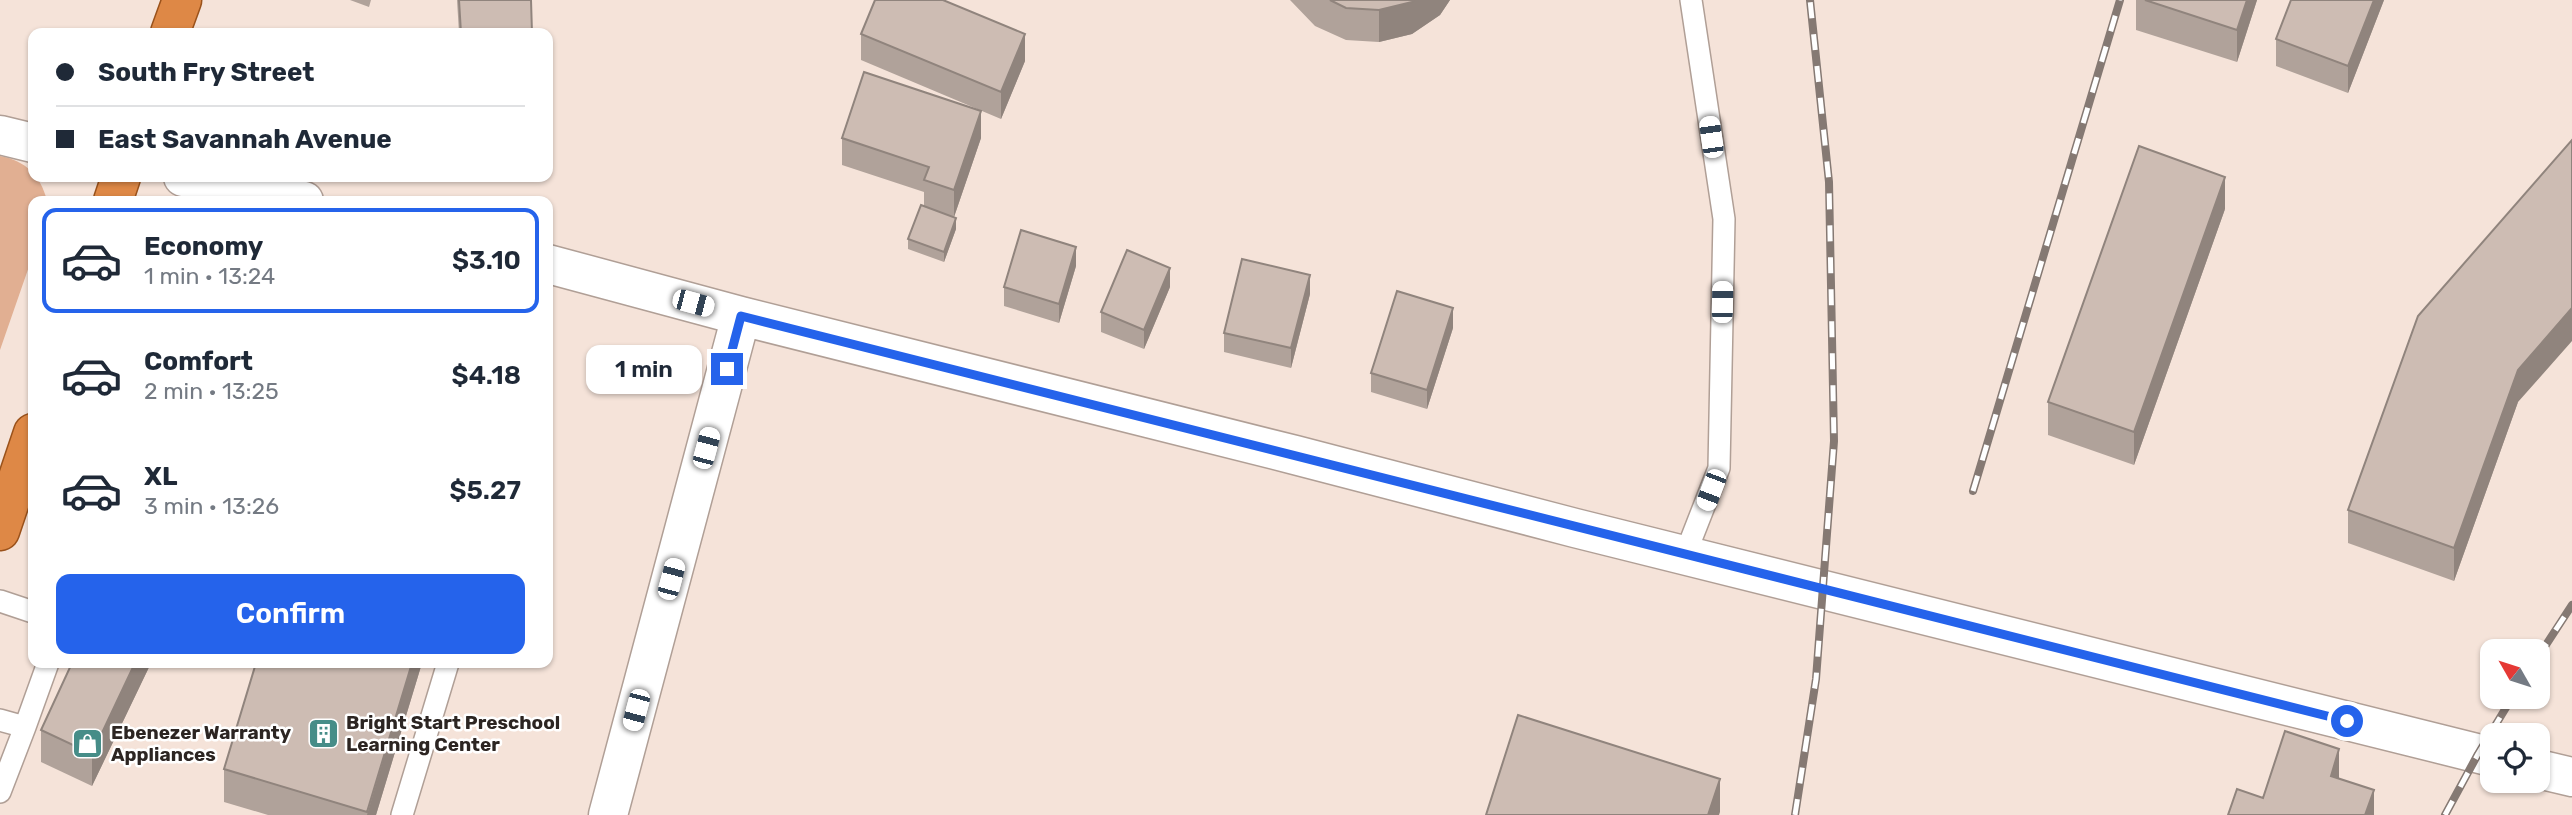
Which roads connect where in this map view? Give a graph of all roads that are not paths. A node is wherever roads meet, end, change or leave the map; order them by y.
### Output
1 (182, 0) edge
2 (1691, 0) edge
3 (172, 28) edge
4 (0, 135) edge
5 (28, 142) edge
6 (207, 182) edge
7 (274, 196) edge
8 (553, 265) edge
9 (741, 316) junction
10 (28, 448) edge
11 (0, 531) edge
12 (1685, 555) junction
13 (0, 601) edge
14 (28, 610) edge
15 (46, 668) edge
16 (446, 668) edge
17 (0, 720) edge
18 (25, 727) junction
19 (2480, 754) edge
20 (2550, 772) edge
21 (2572, 777) edge
22 (0, 792) edge
23 (402, 815) edge
24 (608, 815) edge

1 - 3 highway
2 - 12 lane
4 - 5 street
6 - 7 street
8 - 9 street
9 - 12 street
9 - 24 street
10 - 11 highway
12 - 19 street
13 - 14 lane
15 - 18 lane
16 - 23 lane
17 - 18 lane
18 - 22 lane
20 - 21 street

